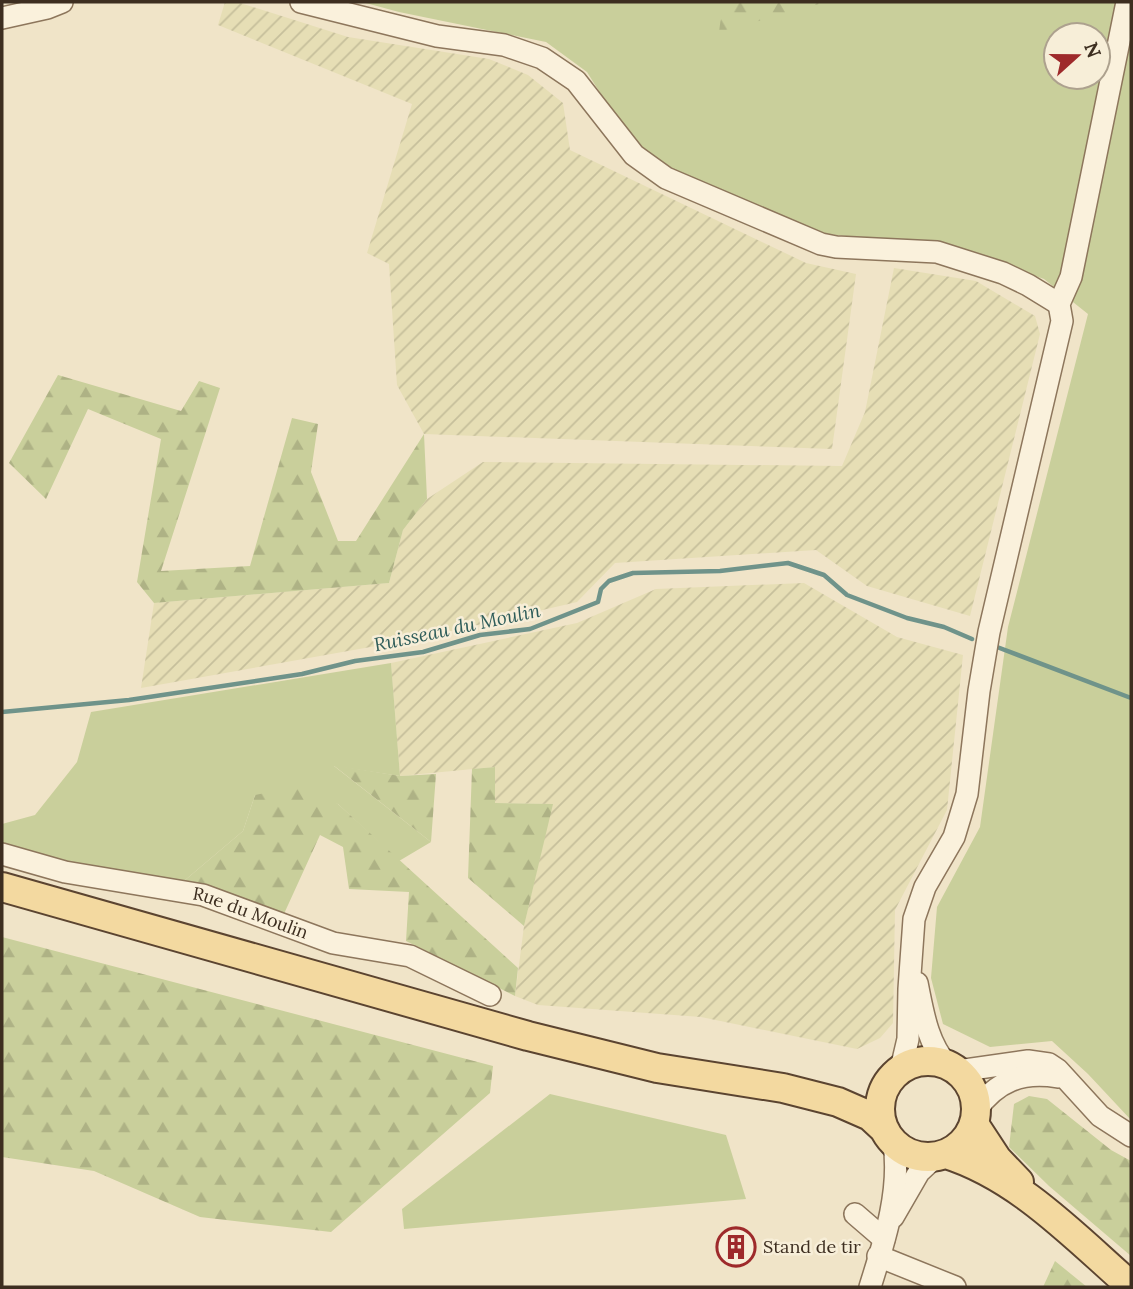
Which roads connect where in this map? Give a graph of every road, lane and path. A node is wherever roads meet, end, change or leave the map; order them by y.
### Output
1 (62, 2) edge
2 (301, 2) edge
3 (1126, 2) edge
4 (2, 18) edge
5 (1059, 304) junction
6 (2, 854) edge
7 (2, 887) edge
8 (911, 949) junction
9 (490, 995) dead end
10 (953, 1068) junction
11 (895, 1075) junction
12 (1063, 1078) junction
13 (783, 1088) junction
14 (975, 1117) junction
15 (889, 1136) junction
16 (1131, 1136) edge
17 (941, 1156) junction
18 (1034, 1200) junction
19 (855, 1214) dead end
20 (883, 1240) junction
21 (1131, 1286) edge
22 (870, 1287) edge
23 (955, 1287) edge

1 - 4 street
2 - 5 street
3 - 5 street
5 - 8 street
6 - 9 street, Rue du Moulin
7 - 13 main road
8 - 10 street
8 - 11 street
10 - 11 main road
10 - 12 street
10 - 14 main road
11 - 13 main road
11 - 15 main road
12 - 14 street
12 - 16 street
13 - 15 main road
14 - 17 main road
14 - 18 main road
15 - 17 main road
15 - 20 street
17 - 18 main road
17 - 20 street
18 - 21 main road
19 - 20 street
20 - 22 street
20 - 23 street

